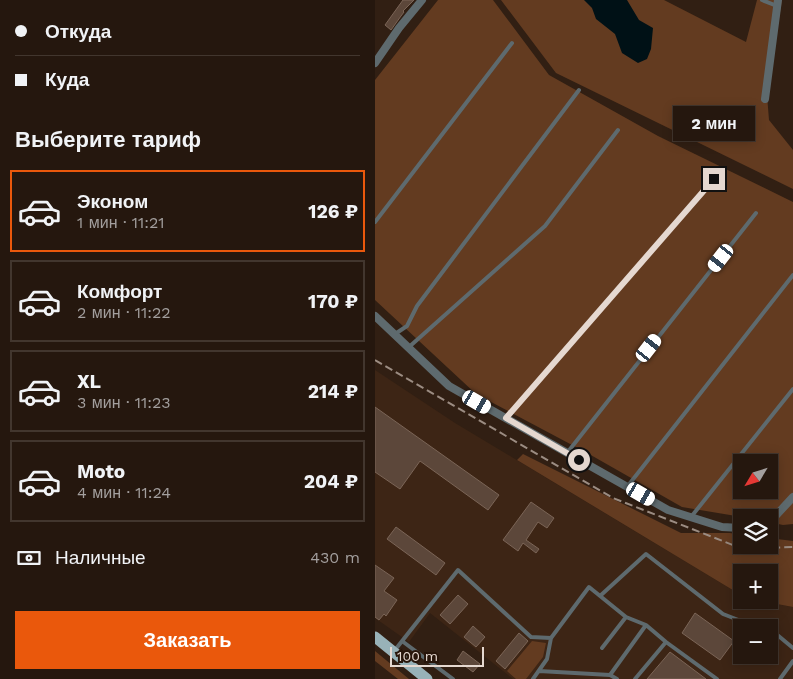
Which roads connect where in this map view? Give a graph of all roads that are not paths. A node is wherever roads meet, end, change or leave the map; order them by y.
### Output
1 (422, 0) edge
2 (762, 0) edge
3 (778, 3) edge
4 (512, 43) dead end
5 (375, 63) edge
6 (579, 90) dead end
7 (765, 99) dead end
8 (618, 130) dead end
9 (714, 179) dead end
10 (756, 213) dead end
11 (375, 222) edge
12 (793, 275) edge
13 (375, 316) edge
14 (395, 334) junction
15 (409, 347) junction
16 (793, 389) edge
17 (506, 418) junction
18 (567, 453) junction
19 (627, 487) junction
20 (793, 497) edge
21 (778, 513) edge
22 (691, 517) junction
23 (733, 528) edge
24 (600, 596) junction
25 (626, 618) junction
26 (736, 619) edge
27 (646, 625) junction
28 (778, 636) edge
29 (375, 637) edge
30 (551, 638) junction
31 (402, 641) junction
32 (666, 642) junction
33 (602, 648) dead end
34 (793, 648) edge
35 (394, 652) junction
36 (793, 661) edge
37 (539, 671) junction
38 (610, 675) junction
39 (427, 679) edge
40 (453, 679) edge
41 (533, 679) edge
42 (617, 679) edge
43 (635, 679) edge
44 (717, 679) edge
45 (780, 679) edge

1 - 5 street
2 - 3 lane
3 - 7 street
4 - 11 lane
6 - 14 lane
8 - 15 lane
9 - 17 lane
10 - 18 lane
12 - 19 lane
13 - 14 street
14 - 15 street
15 - 17 street
16 - 22 lane
17 - 18 street
18 - 19 street
19 - 22 street
20 - 21 street
22 - 23 street
24 - 25 lane
24 - 26 lane
24 - 30 lane
25 - 27 lane
25 - 33 lane
27 - 32 lane
27 - 38 lane
28 - 34 lane
29 - 35 main road
30 - 31 lane
30 - 37 lane
31 - 35 lane
31 - 40 lane
32 - 43 lane
32 - 44 lane
35 - 39 main road
36 - 45 lane
37 - 38 lane
37 - 41 lane
38 - 42 lane

